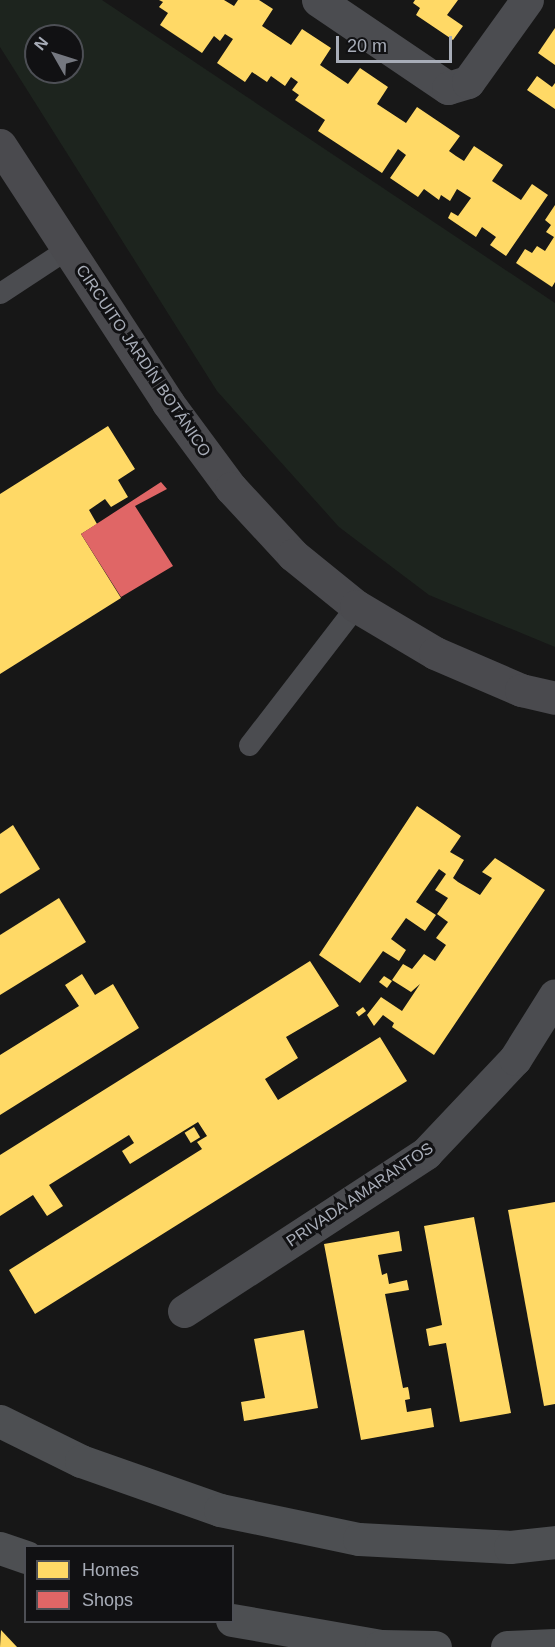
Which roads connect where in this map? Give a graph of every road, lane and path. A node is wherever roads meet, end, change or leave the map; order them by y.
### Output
1 (318, 0) edge
2 (527, 0) edge
3 (0, 145) edge
4 (67, 249) junction
5 (0, 293) edge
6 (356, 606) junction
7 (555, 698) edge
8 (249, 745) dead end
9 (555, 995) edge
10 (184, 1311) dead end
11 (0, 1421) edge
12 (555, 1542) edge
13 (0, 1548) edge
14 (24, 1556) edge
15 (234, 1620) edge
16 (555, 1645) edge
17 (435, 1647) edge
18 (507, 1647) edge

1 - 2 street
3 - 4 street, CIRCUITO JARDÍN BOTÁNICO
4 - 5 lane
4 - 6 street, CIRCUITO JARDÍN BOTÁNICO
6 - 7 street, CIRCUITO JARDÍN BOTÁNICO
6 - 8 lane
9 - 10 street, PRIVADA AMARANTOS
11 - 12 main road
13 - 14 main road
15 - 17 main road
16 - 18 main road

